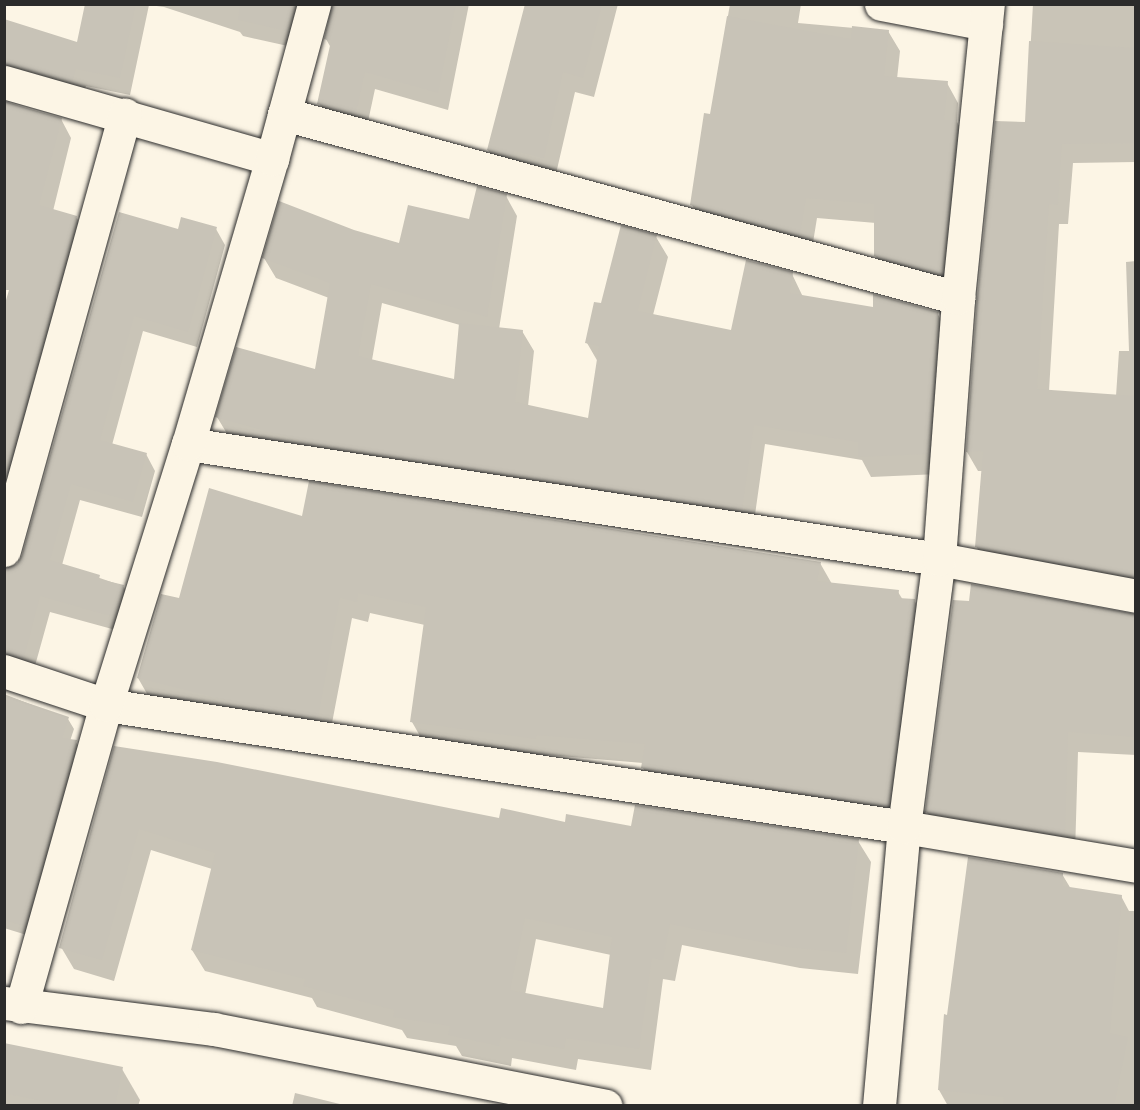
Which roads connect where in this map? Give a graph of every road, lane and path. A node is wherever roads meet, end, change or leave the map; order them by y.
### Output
1 (314, 4) edge
2 (881, 4) edge
3 (987, 14) edge
4 (4, 82) edge
5 (284, 114) junction
6 (124, 115) junction
7 (272, 159) junction
8 (958, 298) junction
9 (188, 444) junction
10 (4, 550) edge
11 (939, 560) junction
12 (1136, 596) edge
13 (4, 671) edge
14 (106, 705) junction
15 (904, 827) junction
16 (1136, 867) edge
17 (13, 1005) edge
18 (529, 1099) edge
19 (605, 1106) edge
20 (879, 1106) edge

1 - 5 street
2 - 3 street
3 - 8 street
4 - 6 street
5 - 7 street
5 - 8 street
6 - 7 street
6 - 10 street
7 - 9 street
8 - 11 street
9 - 11 street
9 - 14 street
11 - 12 street
11 - 15 street
13 - 14 street
14 - 15 street
14 - 17 street
15 - 16 street
15 - 20 street
17 - 18 street
18 - 19 street

